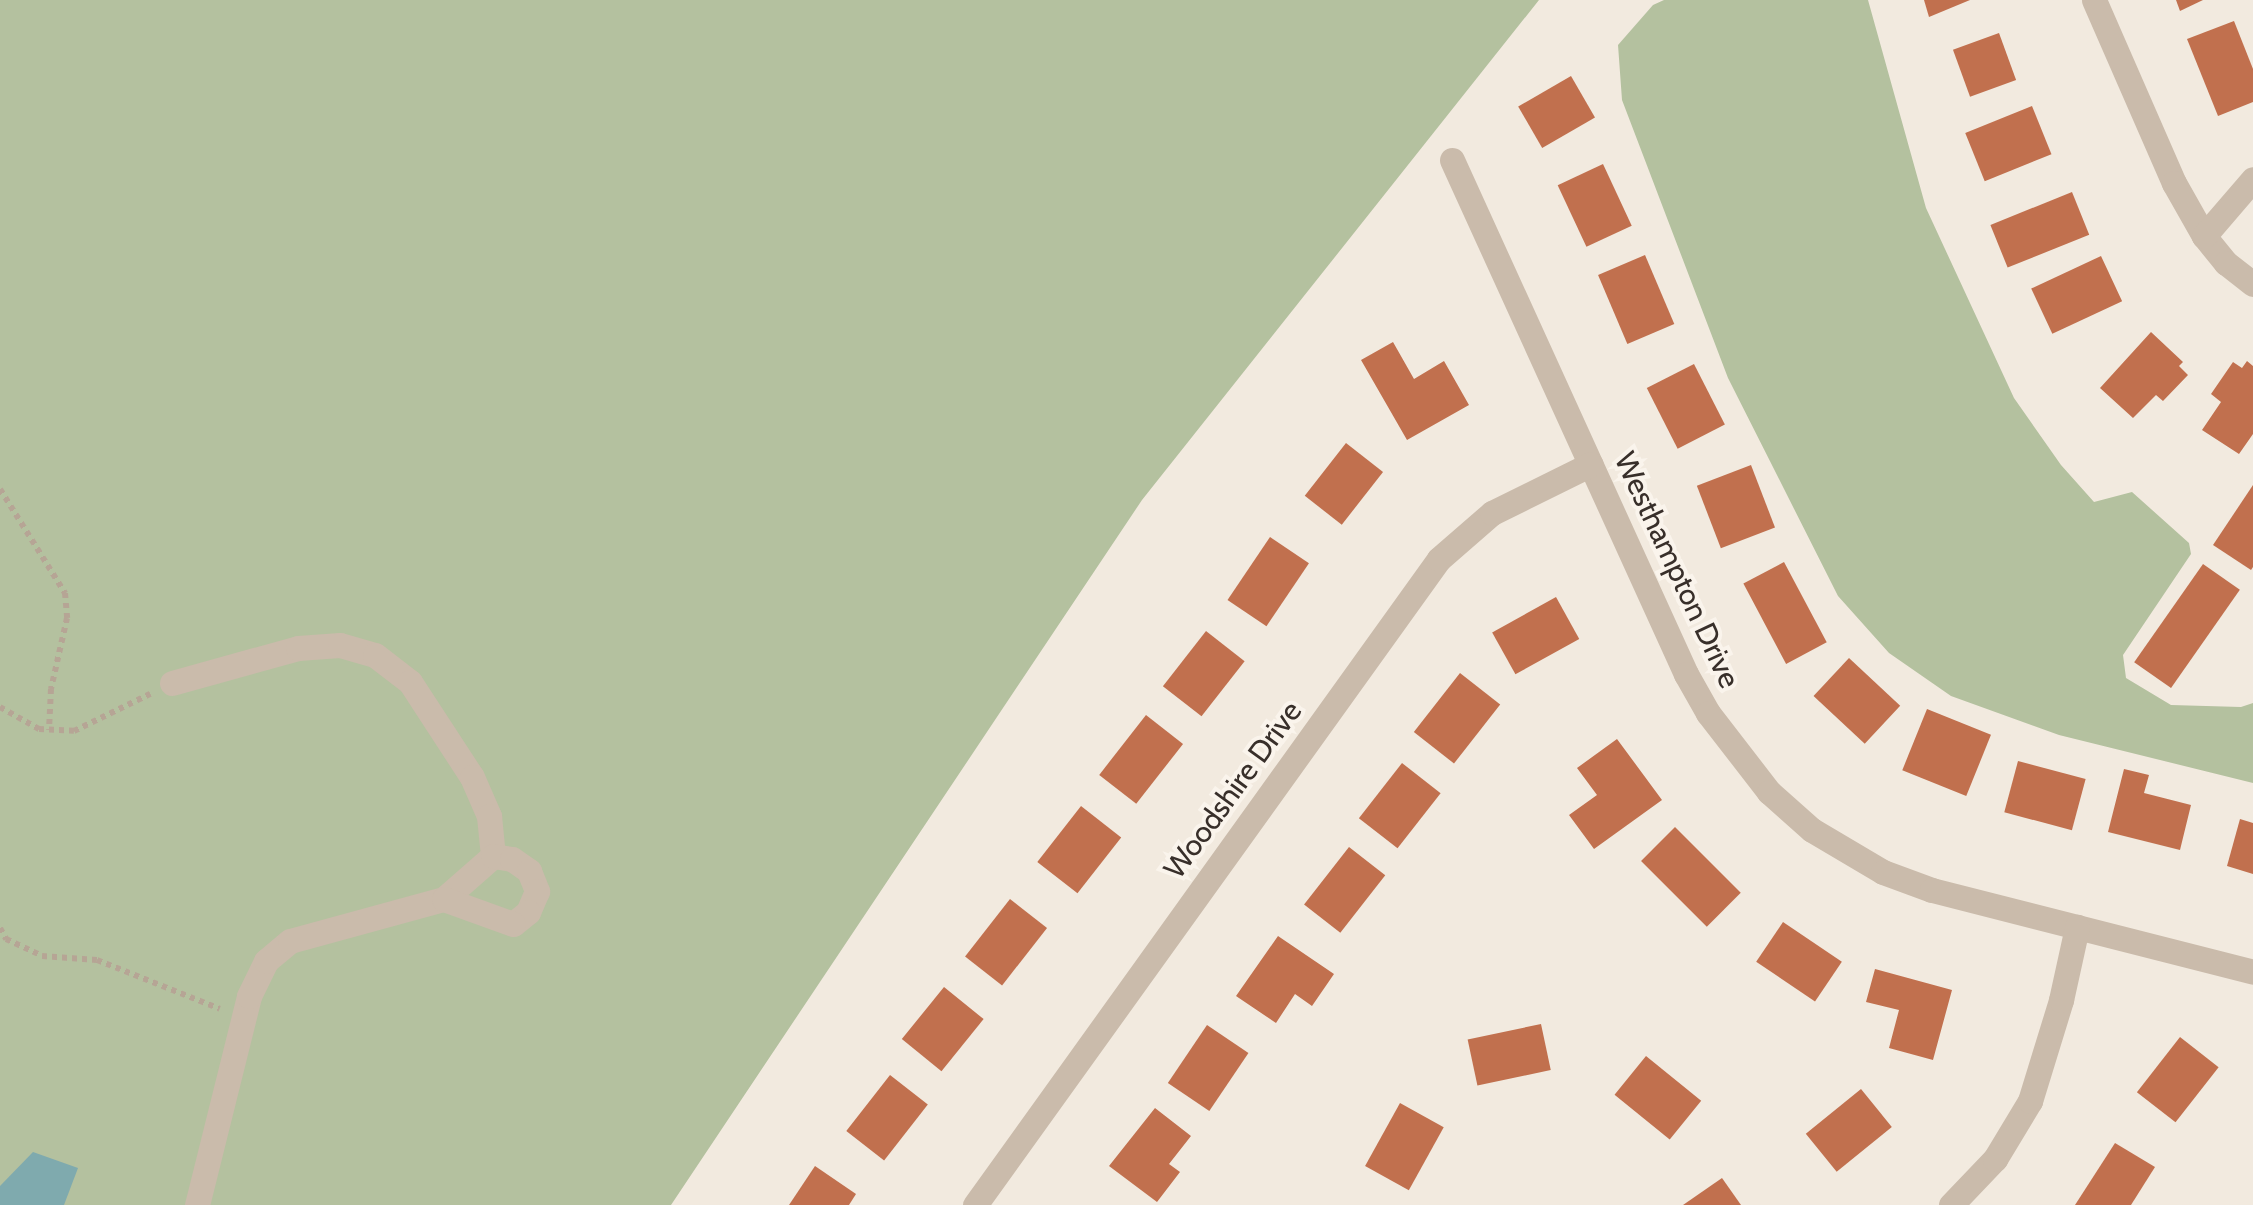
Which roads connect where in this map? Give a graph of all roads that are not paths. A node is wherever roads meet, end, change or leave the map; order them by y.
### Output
1 (2094, 0) edge
2 (1452, 160) dead end
3 (2253, 180) edge
4 (2204, 236) junction
5 (2253, 284) edge
6 (1591, 464) junction
7 (172, 683) road end
8 (493, 856) junction
9 (444, 899) junction
10 (2077, 928) junction
11 (2253, 972) edge
12 (197, 1205) edge
13 (975, 1205) edge
14 (1951, 1205) edge

1 - 4 street
2 - 6 street, Westhampton Drive
3 - 4 street
4 - 5 street
6 - 10 street, Westhampton Drive
6 - 13 street, Woodshire Drive
7 - 8 street
8 - 9 street
8 - 9 street
9 - 12 street
10 - 11 street, Westhampton Drive
10 - 14 street

